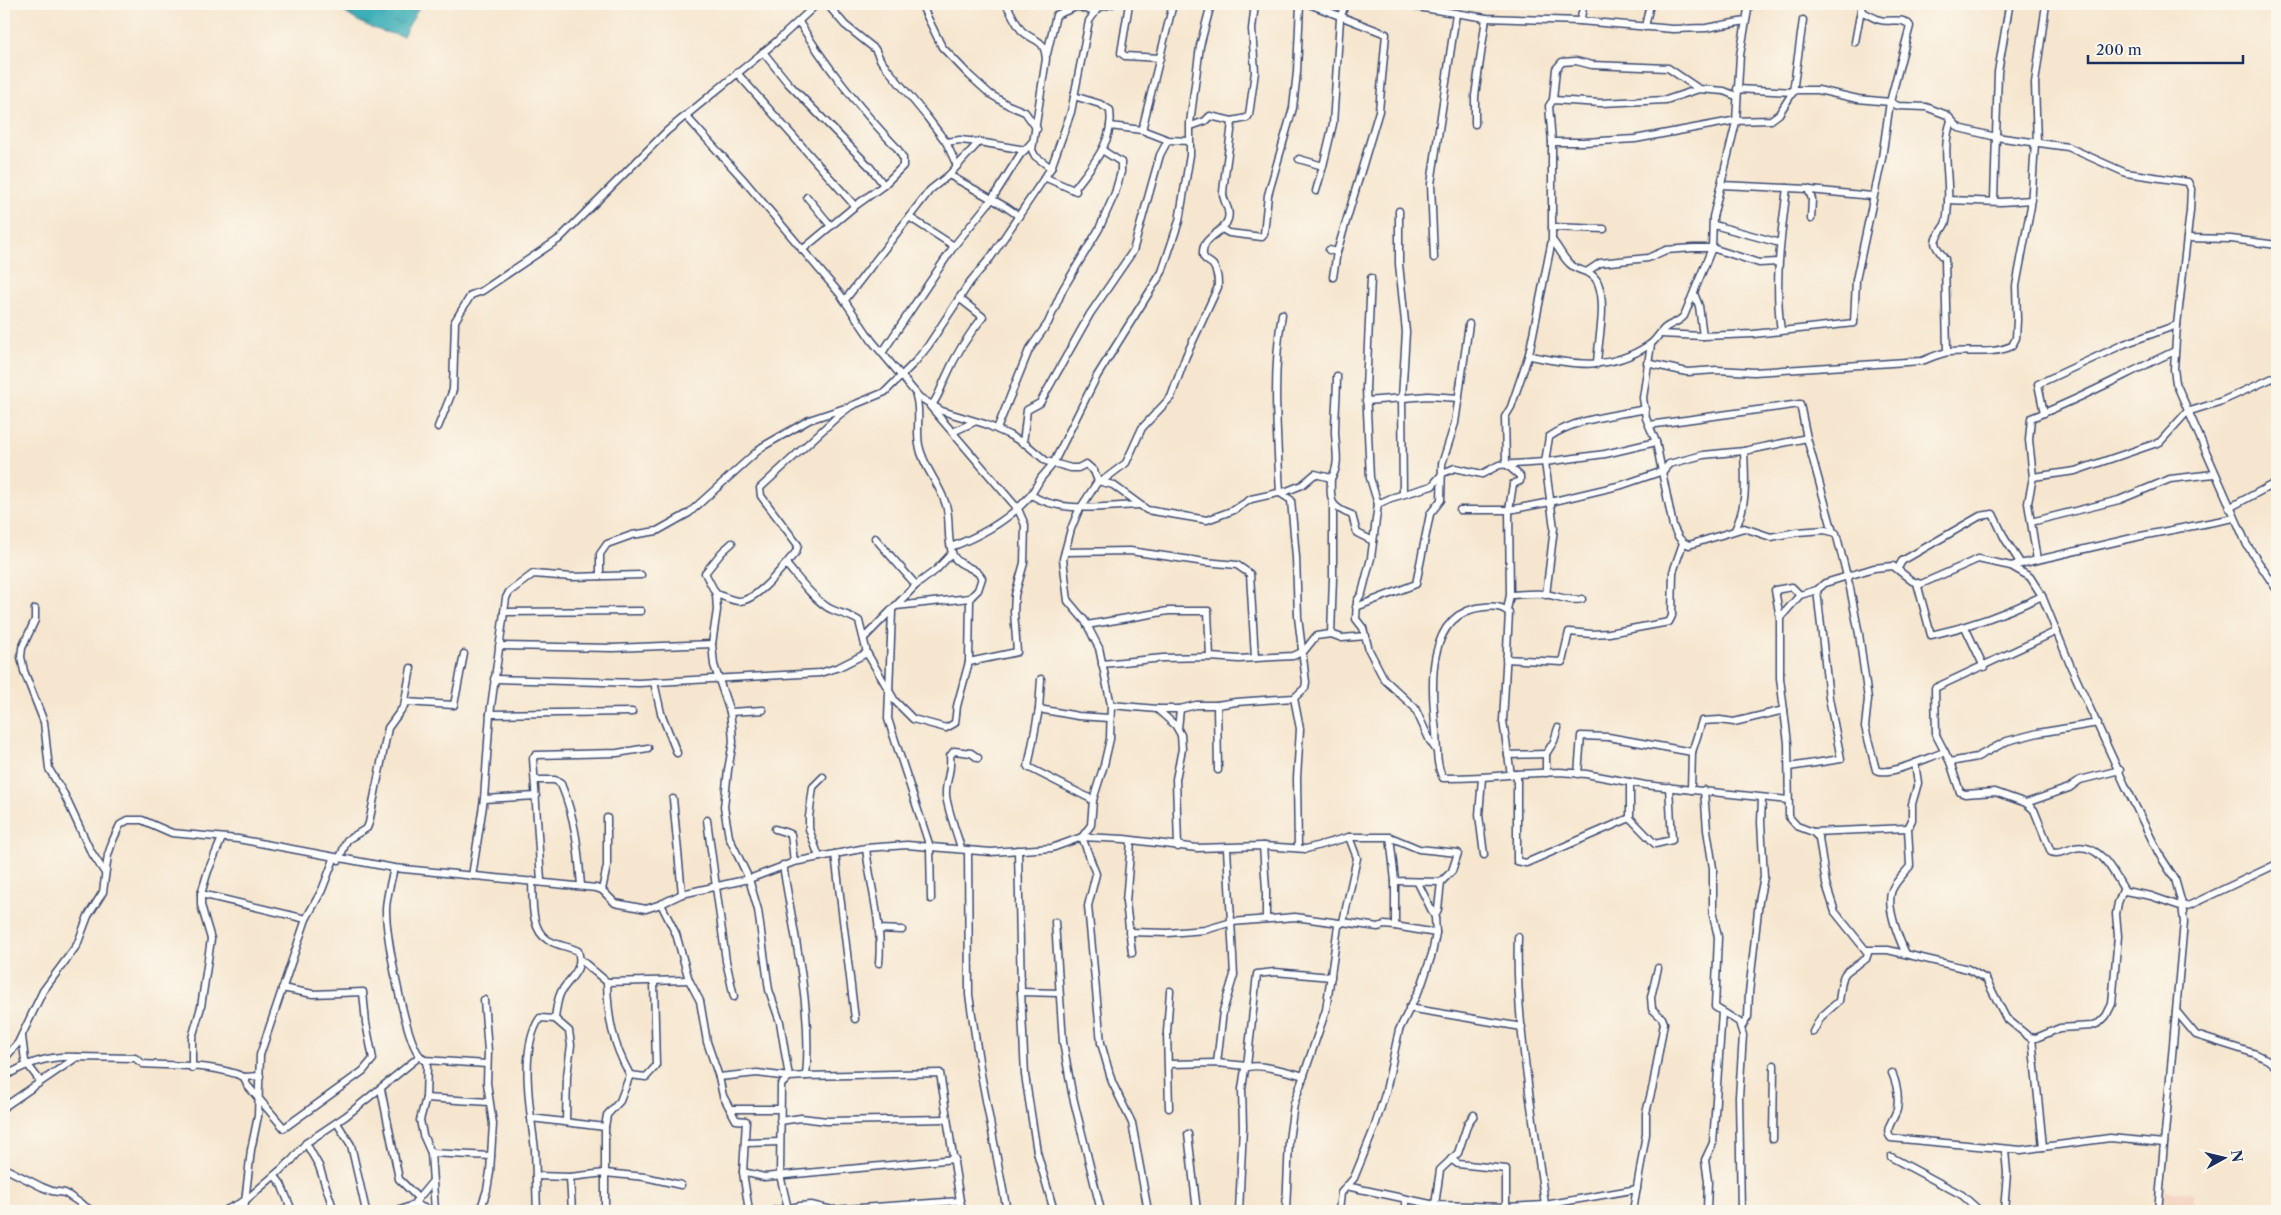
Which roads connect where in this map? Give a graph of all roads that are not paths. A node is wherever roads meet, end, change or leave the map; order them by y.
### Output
1 (818, 4) edge
2 (827, 4) edge
3 (920, 4) edge
4 (1006, 4) edge
5 (1112, 4) edge
6 (1129, 4) edge
7 (1173, 4) edge
8 (1211, 4) edge
9 (1255, 4) edge
10 (1300, 4) edge
11 (1309, 4) edge
12 (1345, 4) edge
13 (1413, 4) edge
14 (1584, 4) edge
15 (1650, 4) edge
16 (1749, 4) edge
17 (2046, 4) edge
18 (1074, 5) edge
19 (1862, 7) edge
20 (2009, 7) dead end
21 (1094, 12) junction
22 (1456, 14) junction
23 (1341, 16) junction
24 (1486, 18) junction
25 (1803, 20) dead end
26 (1580, 21) junction
27 (1745, 21) junction
28 (799, 22) junction
29 (1645, 26) junction
30 (1855, 42) dead end
31 (763, 52) junction
32 (1160, 58) junction
33 (1046, 59) junction
34 (737, 73) junction
35 (1699, 89) junction
36 (1737, 89) junction
37 (1793, 92) junction
38 (1074, 96) junction
39 (1736, 96) junction
40 (1552, 100) junction
41 (1890, 102) junction
42 (686, 116) junction
43 (1232, 120) junction
44 (1951, 121) junction
45 (1736, 122) junction
46 (1475, 124) dead end
47 (1110, 126) junction
48 (1191, 126) junction
49 (1037, 129) junction
50 (1142, 130) junction
51 (1996, 137) junction
52 (1168, 140) junction
53 (1033, 141) junction
54 (1189, 141) junction
55 (946, 142) junction
56 (979, 142) junction
57 (1552, 142) junction
58 (2036, 143) junction
59 (1025, 150) junction
60 (1102, 150) junction
61 (1299, 159) dead end
62 (957, 166) junction
63 (1323, 166) junction
64 (1051, 168) junction
65 (949, 176) junction
66 (1044, 177) junction
67 (884, 185) junction
68 (1721, 185) junction
69 (1786, 188) junction
70 (1316, 190) dead end
71 (1810, 190) junction
72 (1872, 196) junction
73 (807, 197) dead end
74 (992, 199) junction
75 (1948, 200) junction
76 (1994, 200) junction
77 (2032, 200) junction
78 (856, 206) junction
79 (1399, 211) dead end
80 (909, 216) junction
81 (1019, 216) junction
82 (1811, 219) dead end
83 (1714, 225) junction
84 (831, 226) junction
85 (1552, 227) junction
86 (1222, 229) junction
87 (1604, 229) dead end
88 (2188, 238) junction
89 (1552, 240) junction
90 (1780, 243) junction
91 (2277, 245) edge
92 (954, 246) junction
93 (1712, 248) junction
94 (802, 250) junction
95 (1329, 250) dead end
96 (1337, 252) junction
97 (1434, 258) dead end
98 (1778, 262) junction
99 (1588, 271) junction
100 (1333, 277) dead end
101 (1371, 278) dead end
102 (1694, 294) junction
103 (959, 298) junction
104 (845, 300) junction
105 (1282, 314) dead end
106 (1469, 324) dead end
107 (2177, 325) junction
108 (1781, 331) junction
109 (1660, 334) junction
110 (1703, 336) junction
111 (1651, 344) junction
112 (2175, 351) junction
113 (882, 352) junction
114 (1947, 352) junction
115 (1529, 354) junction
116 (1647, 363) junction
117 (1598, 364) junction
118 (902, 376) junction
119 (1337, 376) dead end
120 (2277, 376) edge
121 (916, 394) junction
122 (1402, 398) junction
123 (1459, 398) junction
124 (1366, 401) junction
125 (929, 403) junction
126 (851, 406) junction
127 (1645, 408) junction
128 (2187, 412) junction
129 (2044, 413) junction
130 (974, 421) junction
131 (1649, 425) junction
132 (438, 427) dead end
133 (997, 429) junction
134 (953, 432) junction
135 (1807, 438) junction
136 (1656, 442) junction
137 (1023, 443) junction
138 (1744, 451) junction
139 (1545, 462) junction
140 (1053, 464) junction
141 (1506, 464) junction
142 (1663, 471) junction
143 (2214, 474) junction
144 (1441, 476) junction
145 (2033, 477) junction
146 (1331, 478) junction
147 (1100, 481) junction
148 (2277, 482) edge
149 (1280, 493) junction
150 (1403, 494) junction
151 (1031, 495) junction
152 (1550, 502) junction
153 (1378, 504) junction
154 (1139, 505) junction
155 (1333, 505) junction
156 (1081, 508) junction
157 (2229, 508) junction
158 (1018, 509) junction
159 (1460, 510) dead end
160 (1509, 510) junction
161 (2234, 518) junction
162 (2031, 522) junction
163 (1735, 530) junction
164 (1833, 532) junction
165 (876, 538) dead end
166 (1373, 541) junction
167 (732, 543) dead end
168 (1683, 543) junction
169 (951, 550) junction
170 (1065, 552) junction
171 (2037, 560) junction
172 (786, 564) junction
173 (2021, 564) junction
174 (2012, 566) junction
175 (1898, 568) junction
176 (641, 575) dead end
177 (600, 576) junction
178 (1847, 576) junction
179 (1916, 583) junction
180 (916, 585) junction
181 (1817, 590) junction
182 (2277, 590) edge
183 (716, 594) junction
184 (1546, 594) junction
185 (1512, 595) dead end
186 (1800, 596) junction
187 (2042, 596) junction
188 (970, 598) junction
189 (1582, 599) dead end
190 (894, 608) junction
191 (1356, 608) junction
192 (35, 609) dead end
193 (1507, 610) junction
194 (641, 611) dead end
195 (504, 612) junction
196 (1780, 618) junction
197 (1087, 625) junction
198 (1965, 627) junction
199 (2057, 631) junction
200 (1330, 634) junction
201 (1366, 636) junction
202 (864, 638) junction
203 (712, 644) junction
204 (499, 646) junction
205 (1304, 651) junction
206 (867, 653) junction
207 (464, 654) dead end
208 (1210, 657) junction
209 (1255, 658) junction
210 (1506, 659) junction
211 (970, 662) junction
212 (1102, 664) junction
213 (1984, 667) junction
214 (411, 668) dead end
215 (717, 678) junction
216 (1041, 678) dead end
217 (494, 679) junction
218 (654, 682) junction
219 (889, 692) junction
220 (1294, 698) junction
221 (405, 702) junction
222 (1111, 705) junction
223 (1218, 705) junction
224 (1039, 709) junction
225 (1157, 709) junction
226 (1180, 709) junction
227 (763, 710) dead end
228 (1784, 710) junction
229 (632, 712) dead end
230 (730, 712) junction
231 (490, 714) junction
232 (1109, 718) junction
233 (2098, 723) junction
234 (1558, 728) dead end
235 (1178, 729) junction
236 (648, 748) dead end
237 (1438, 752) junction
238 (1692, 752) junction
239 (1945, 752) junction
240 (677, 753) dead end
241 (1546, 754) junction
242 (1508, 755) junction
243 (978, 758) dead end
244 (1950, 762) junction
245 (1915, 763) junction
246 (1789, 766) junction
247 (1218, 770) dead end
248 (2120, 770) junction
249 (1546, 773) junction
250 (1514, 774) junction
251 (1578, 774) junction
252 (823, 777) dead end
253 (1482, 778) junction
254 (535, 780) junction
255 (1630, 782) junction
256 (1669, 787) junction
257 (1691, 790) junction
258 (1704, 790) junction
259 (536, 796) junction
260 (484, 798) junction
261 (1762, 798) junction
262 (673, 799) dead end
263 (1093, 800) junction
264 (1788, 800) junction
265 (2026, 803) junction
266 (607, 818) dead end
267 (1630, 818) junction
268 (707, 820) dead end
269 (1908, 828) junction
270 (775, 830) dead end
271 (1813, 832) junction
272 (1349, 837) junction
273 (1390, 837) junction
274 (222, 838) junction
275 (1082, 838) junction
276 (1131, 841) junction
277 (1263, 846) junction
278 (930, 847) junction
279 (1178, 847) junction
280 (866, 848) junction
281 (1298, 848) junction
282 (965, 849) junction
283 (1227, 849) junction
284 (1018, 850) junction
285 (835, 854) junction
286 (1484, 856) dead end
287 (819, 857) junction
288 (337, 859) junction
289 (794, 862) junction
290 (2277, 864) edge
291 (783, 865) junction
292 (394, 868) junction
293 (105, 874) junction
294 (472, 876) junction
295 (748, 879) junction
296 (1395, 881) junction
297 (532, 882) junction
298 (541, 882) junction
299 (1441, 882) junction
300 (1418, 883) junction
301 (581, 886) junction
302 (716, 887) junction
303 (602, 890) junction
304 (2124, 890) junction
305 (201, 894) junction
306 (682, 894) junction
307 (931, 899) dead end
308 (661, 904) junction
309 (2183, 906) junction
310 (1435, 917) junction
311 (306, 919) junction
312 (1266, 919) junction
313 (1055, 922) dead end
314 (1232, 922) junction
315 (1341, 923) junction
316 (1395, 926) junction
317 (878, 929) junction
318 (902, 930) dead end
319 (1129, 932) junction
320 (1436, 933) junction
321 (1518, 937) dead end
322 (1866, 950) junction
323 (1132, 953) dead end
324 (1906, 954) junction
325 (581, 960) junction
326 (879, 963) dead end
327 (1658, 968) dead end
328 (1331, 977) junction
329 (689, 980) junction
330 (607, 982) junction
331 (654, 982) junction
332 (282, 988) junction
333 (1170, 991) dead end
334 (1021, 992) junction
335 (1059, 993) junction
336 (734, 997) dead end
337 (484, 1000) dead end
338 (1409, 1008) junction
339 (2176, 1011) junction
340 (1722, 1012) junction
341 (555, 1019) junction
342 (855, 1019) dead end
343 (1522, 1028) junction
344 (1741, 1028) junction
345 (1812, 1032) dead end
346 (22, 1036) junction
347 (2032, 1038) junction
348 (77, 1057) junction
349 (422, 1058) junction
350 (4, 1059) edge
351 (1217, 1063) junction
352 (487, 1064) junction
353 (1170, 1064) junction
354 (27, 1065) junction
355 (1774, 1065) dead end
356 (1247, 1066) junction
357 (192, 1068) junction
358 (2277, 1068) edge
359 (1892, 1073) dead end
360 (630, 1075) junction
361 (260, 1076) junction
362 (806, 1076) junction
363 (1304, 1076) junction
364 (4, 1077) edge
365 (244, 1077) junction
366 (719, 1077) junction
367 (789, 1077) junction
368 (40, 1081) junction
369 (381, 1089) junction
370 (259, 1096) junction
371 (426, 1098) junction
372 (489, 1102) junction
373 (4, 1107) edge
374 (1169, 1108) dead end
375 (730, 1109) junction
376 (780, 1109) junction
377 (1474, 1115) dead end
378 (530, 1118) junction
379 (947, 1118) junction
380 (566, 1121) junction
381 (780, 1121) junction
382 (337, 1123) junction
383 (605, 1127) junction
384 (1188, 1134) dead end
385 (1773, 1139) dead end
386 (780, 1142) junction
387 (306, 1143) junction
388 (746, 1143) junction
389 (2164, 1144) junction
390 (2043, 1147) junction
391 (2005, 1150) junction
392 (431, 1153) junction
393 (491, 1156) junction
394 (1891, 1157) dead end
395 (1452, 1158) junction
396 (955, 1159) junction
397 (4, 1168) edge
398 (743, 1172) junction
399 (605, 1173) junction
400 (275, 1176) junction
401 (536, 1176) junction
402 (780, 1176) junction
403 (570, 1177) junction
404 (432, 1185) junction
405 (681, 1185) dead end
406 (1346, 1186) junction
407 (1637, 1189) junction
408 (1406, 1199) junction
409 (246, 1200) junction
410 (416, 1200) junction
411 (960, 1201) junction
412 (1545, 1205) junction
413 (1438, 1207) edge
414 (1506, 1207) junction
415 (788, 1208) junction
416 (92, 1211) edge
417 (224, 1211) edge
418 (244, 1211) edge
419 (292, 1211) edge
420 (334, 1211) edge
421 (366, 1211) edge
422 (398, 1211) edge
423 (434, 1211) edge
424 (480, 1211) edge
425 (538, 1211) edge
426 (572, 1211) edge
427 (606, 1211) edge
428 (749, 1211) edge
429 (773, 1211) edge
430 (964, 1211) edge
431 (1007, 1211) edge
432 (1054, 1211) edge
433 (1101, 1211) edge
434 (1148, 1211) edge
435 (1197, 1211) edge
436 (1239, 1211) edge
437 (1286, 1211) edge
438 (1339, 1211) edge
439 (1406, 1211) edge
440 (1634, 1211) edge
441 (1707, 1211) edge
442 (1741, 1211) edge
443 (1980, 1211) edge
444 (2004, 1211) edge
445 (2158, 1211) edge

1 - 28 street
2 - 55 street
3 - 49 street
4 - 33 street
5 - 21 street
6 - 32 street
7 - 32 street
8 - 48 street
9 - 43 street
10 - 86 street
11 - 23 street
12 - 23 street
13 - 22 street
14 - 26 street
15 - 29 street
16 - 27 street
17 - 58 street
18 - 21 street
18 - 33 street
19 - 30 street
19 - 41 street
20 - 51 street
21 - 38 street
22 - 24 street
22 - 97 street
23 - 63 street
23 - 96 street
24 - 26 street
24 - 46 street
25 - 37 street
26 - 29 street
27 - 29 street
27 - 36 street
28 - 31 street
28 - 67 street
31 - 34 street
31 - 67 street
32 - 50 street
33 - 49 street
34 - 42 street
34 - 78 street
35 - 39 street
35 - 40 street
35 - 40 street
36 - 37 street
36 - 39 street
37 - 41 street
37 - 45 street
38 - 47 street
38 - 64 street
39 - 45 street
40 - 57 street
41 - 44 street
41 - 72 street
42 - 94 street
42 - 132 street
43 - 48 street
43 - 86 street
44 - 51 street
44 - 75 street
45 - 57 street
45 - 68 street
47 - 50 street
47 - 60 street
48 - 54 street
49 - 53 street
50 - 52 street
51 - 58 street
51 - 76 street
52 - 54 street
52 - 137 street
53 - 59 street
53 - 64 street
54 - 140 street
55 - 56 street
55 - 62 street
56 - 59 street
56 - 62 street
57 - 85 street
58 - 77 street
58 - 88 street
59 - 74 street
60 - 66 street
60 - 133 street
61 - 63 street
62 - 65 street
63 - 70 street
64 - 66 street
65 - 74 street
65 - 80 street
66 - 81 street
67 - 78 street
68 - 69 street
68 - 83 street
69 - 71 street
69 - 90 street
71 - 72 street
71 - 82 street
72 - 108 street
73 - 84 street
74 - 81 street
74 - 92 street
75 - 76 street
75 - 114 street
76 - 77 street
77 - 114 street
78 - 84 street
79 - 122 street
80 - 92 street
80 - 104 street
81 - 103 street
83 - 90 street
83 - 93 street
84 - 94 street
85 - 87 street
85 - 89 street
86 - 147 street
88 - 91 street
88 - 107 street
89 - 99 street
89 - 115 street
90 - 98 street
92 - 113 street
93 - 98 street
93 - 99 street
93 - 102 street
94 - 104 street
95 - 96 street
96 - 100 street
98 - 108 street
99 - 117 street
101 - 124 street
102 - 109 street
102 - 110 street
103 - 118 street
103 - 125 street
104 - 113 street
105 - 149 street
106 - 123 street
107 - 112 street
107 - 129 street
108 - 110 street
109 - 110 street
109 - 111 street
111 - 116 street
111 - 117 street
112 - 128 street
112 - 129 street
113 - 118 street
114 - 116 street
115 - 117 street
115 - 141 street
116 - 127 street
118 - 121 street
118 - 126 street
119 - 146 street
120 - 128 street
121 - 125 street
121 - 169 street
122 - 123 street
122 - 124 street
122 - 150 street
123 - 144 street
124 - 153 street
125 - 130 street
125 - 134 street
126 - 172 street
126 - 177 street
127 - 131 street
127 - 139 street
128 - 143 street
128 - 145 street
129 - 145 street
130 - 133 street
130 - 134 street
131 - 135 street
131 - 136 street
133 - 137 street
134 - 158 street
135 - 138 street
135 - 164 street
136 - 139 street
136 - 142 street
137 - 140 street
138 - 142 street
138 - 163 street
139 - 141 street
139 - 152 street
140 - 147 street
140 - 151 street
141 - 144 street
141 - 160 street
142 - 152 street
142 - 168 street
143 - 157 street
143 - 162 street
144 - 150 street
144 - 191 street
145 - 162 street
146 - 149 street
146 - 155 street
147 - 154 street
147 - 156 street
148 - 157 street
149 - 154 street
149 - 205 street
150 - 153 street
151 - 156 street
151 - 158 street
152 - 160 street
152 - 184 street
153 - 166 street
154 - 156 street
155 - 166 street
155 - 200 street
156 - 170 street
157 - 161 street
158 - 169 street
158 - 211 street
159 - 160 street
160 - 193 street
161 - 171 street
161 - 182 street
162 - 171 street
163 - 164 street
163 - 168 street
164 - 178 street
165 - 180 street
166 - 191 street
167 - 183 street
168 - 210 street
169 - 180 street
169 - 188 street
170 - 197 street
170 - 209 street
171 - 173 street
172 - 183 street
172 - 202 street
173 - 174 street
173 - 175 street
174 - 179 street
174 - 187 street
175 - 178 street
175 - 179 street
176 - 177 street
177 - 195 street
178 - 181 street
178 - 245 street
179 - 198 street
180 - 190 street
181 - 186 street
181 - 246 street
183 - 203 street
184 - 185 street
184 - 189 street
186 - 196 street
186 - 196 street
187 - 198 street
187 - 199 street
188 - 190 street
188 - 211 street
190 - 202 street
190 - 219 street
191 - 201 street
192 - 293 street
193 - 210 street
193 - 237 street
194 - 195 street
195 - 204 street
196 - 228 street
197 - 208 street
197 - 212 street
198 - 213 street
199 - 213 street
199 - 233 street
200 - 201 street
200 - 205 street
201 - 237 street
202 - 206 street
203 - 204 street
203 - 215 street
204 - 217 street
205 - 209 street
205 - 220 street
206 - 215 street
206 - 219 street
207 - 221 street
208 - 209 street
208 - 212 street
210 - 242 street
211 - 219 street
212 - 222 street
213 - 239 street
214 - 221 street
215 - 218 street
215 - 230 street
216 - 224 street
217 - 218 street
217 - 231 street
218 - 240 street
219 - 278 street
220 - 223 street
220 - 281 street
221 - 288 street
222 - 225 street
222 - 232 street
223 - 226 street
223 - 247 street
224 - 232 street
224 - 263 street
225 - 226 street
225 - 235 street
226 - 235 street
227 - 230 street
228 - 238 street
228 - 246 street
229 - 231 street
230 - 295 street
231 - 260 street
232 - 263 street
233 - 244 street
233 - 248 street
234 - 241 street
235 - 279 street
236 - 254 street
237 - 253 street
238 - 251 street
238 - 257 street
239 - 244 street
239 - 245 street
241 - 242 street
241 - 249 street
242 - 250 street
243 - 282 street
244 - 265 street
245 - 269 street
246 - 264 street
248 - 265 street
248 - 309 street
249 - 250 street
249 - 251 street
250 - 253 street
250 - 267 street
251 - 255 street
252 - 287 street
253 - 286 street
254 - 259 street
254 - 301 street
255 - 256 street
255 - 267 street
256 - 257 street
256 - 267 street
257 - 258 street
258 - 261 street
258 - 340 street
259 - 260 street
259 - 298 street
260 - 294 street
261 - 264 street
261 - 344 street
262 - 306 street
263 - 275 street
264 - 271 street
265 - 304 street
266 - 303 street
268 - 302 street
269 - 271 street
269 - 324 street
270 - 289 street
271 - 322 street
272 - 273 street
272 - 281 street
272 - 315 street
273 - 296 street
273 - 299 street
274 - 288 street
274 - 293 street
274 - 305 street
275 - 276 street
275 - 284 street
275 - 434 street
276 - 279 street
276 - 319 street
277 - 281 street
277 - 283 street
277 - 312 street
278 - 280 street
278 - 282 street
278 - 307 street
279 - 283 street
280 - 285 street
280 - 317 street
282 - 284 street
282 - 431 street
283 - 314 street
284 - 334 street
285 - 287 street
285 - 342 street
287 - 289 street
288 - 292 street
288 - 311 street
289 - 291 street
290 - 309 street
291 - 295 street
291 - 362 street
292 - 294 street
292 - 349 street
293 - 346 street
294 - 297 street
295 - 302 street
295 - 367 street
296 - 300 street
296 - 316 street
297 - 298 street
297 - 325 street
298 - 301 street
299 - 300 street
299 - 310 street
300 - 310 street
301 - 303 street
302 - 306 street
302 - 336 street
303 - 308 street
304 - 309 street
304 - 347 street
305 - 311 street
305 - 357 street
306 - 308 street
308 - 329 street
309 - 339 street
310 - 320 street
311 - 332 street
312 - 314 street
312 - 315 street
313 - 335 street
314 - 319 street
314 - 351 street
315 - 316 street
315 - 328 street
316 - 320 street
317 - 318 street
317 - 326 street
319 - 323 street
320 - 338 street
321 - 343 street
322 - 324 street
322 - 345 street
324 - 347 street
325 - 330 street
325 - 341 street
327 - 407 street
328 - 356 street
328 - 363 street
329 - 331 street
329 - 366 street
330 - 331 street
330 - 360 street
331 - 360 street
332 - 361 street
332 - 370 street
333 - 353 street
334 - 335 street
334 - 432 street
335 - 433 street
337 - 352 street
338 - 343 street
338 - 406 street
339 - 358 street
339 - 389 street
340 - 344 street
340 - 441 street
341 - 378 street
341 - 380 street
343 - 412 street
344 - 442 street
346 - 350 street
346 - 354 street
347 - 390 street
348 - 354 street
348 - 357 street
348 - 368 street
349 - 352 street
349 - 369 street
349 - 371 street
351 - 353 street
351 - 356 street
352 - 372 street
353 - 374 street
354 - 364 street
354 - 368 street
355 - 385 street
356 - 363 street
356 - 436 street
357 - 365 street
359 - 391 street
360 - 383 street
361 - 365 street
361 - 370 street
362 - 367 street
362 - 379 street
363 - 437 street
365 - 370 street
366 - 367 street
366 - 375 street
367 - 376 street
368 - 373 street
369 - 382 street
369 - 410 street
370 - 409 street
371 - 372 street
371 - 392 street
372 - 393 street
375 - 376 street
375 - 388 street
376 - 381 street
377 - 395 street
378 - 380 street
378 - 401 street
379 - 381 street
379 - 396 street
380 - 383 street
381 - 386 street
382 - 387 street
382 - 421 street
383 - 399 street
384 - 435 street
386 - 388 street
386 - 402 street
387 - 400 street
387 - 420 street
388 - 398 street
389 - 390 street
389 - 445 street
390 - 391 street
391 - 444 street
392 - 393 street
392 - 404 street
393 - 424 street
394 - 443 street
395 - 413 street
395 - 414 street
396 - 402 street
396 - 411 street
397 - 416 street
398 - 402 street
398 - 428 street
399 - 403 street
399 - 405 street
399 - 427 street
400 - 409 street
400 - 419 street
401 - 403 street
401 - 425 street
402 - 415 street
403 - 426 street
404 - 410 street
404 - 423 street
406 - 408 street
406 - 438 street
407 - 412 street
407 - 440 street
408 - 413 street
408 - 439 street
409 - 417 street
409 - 418 street
410 - 422 street
410 - 423 street
411 - 415 street
411 - 430 street
412 - 414 street
413 - 414 street
415 - 429 street

